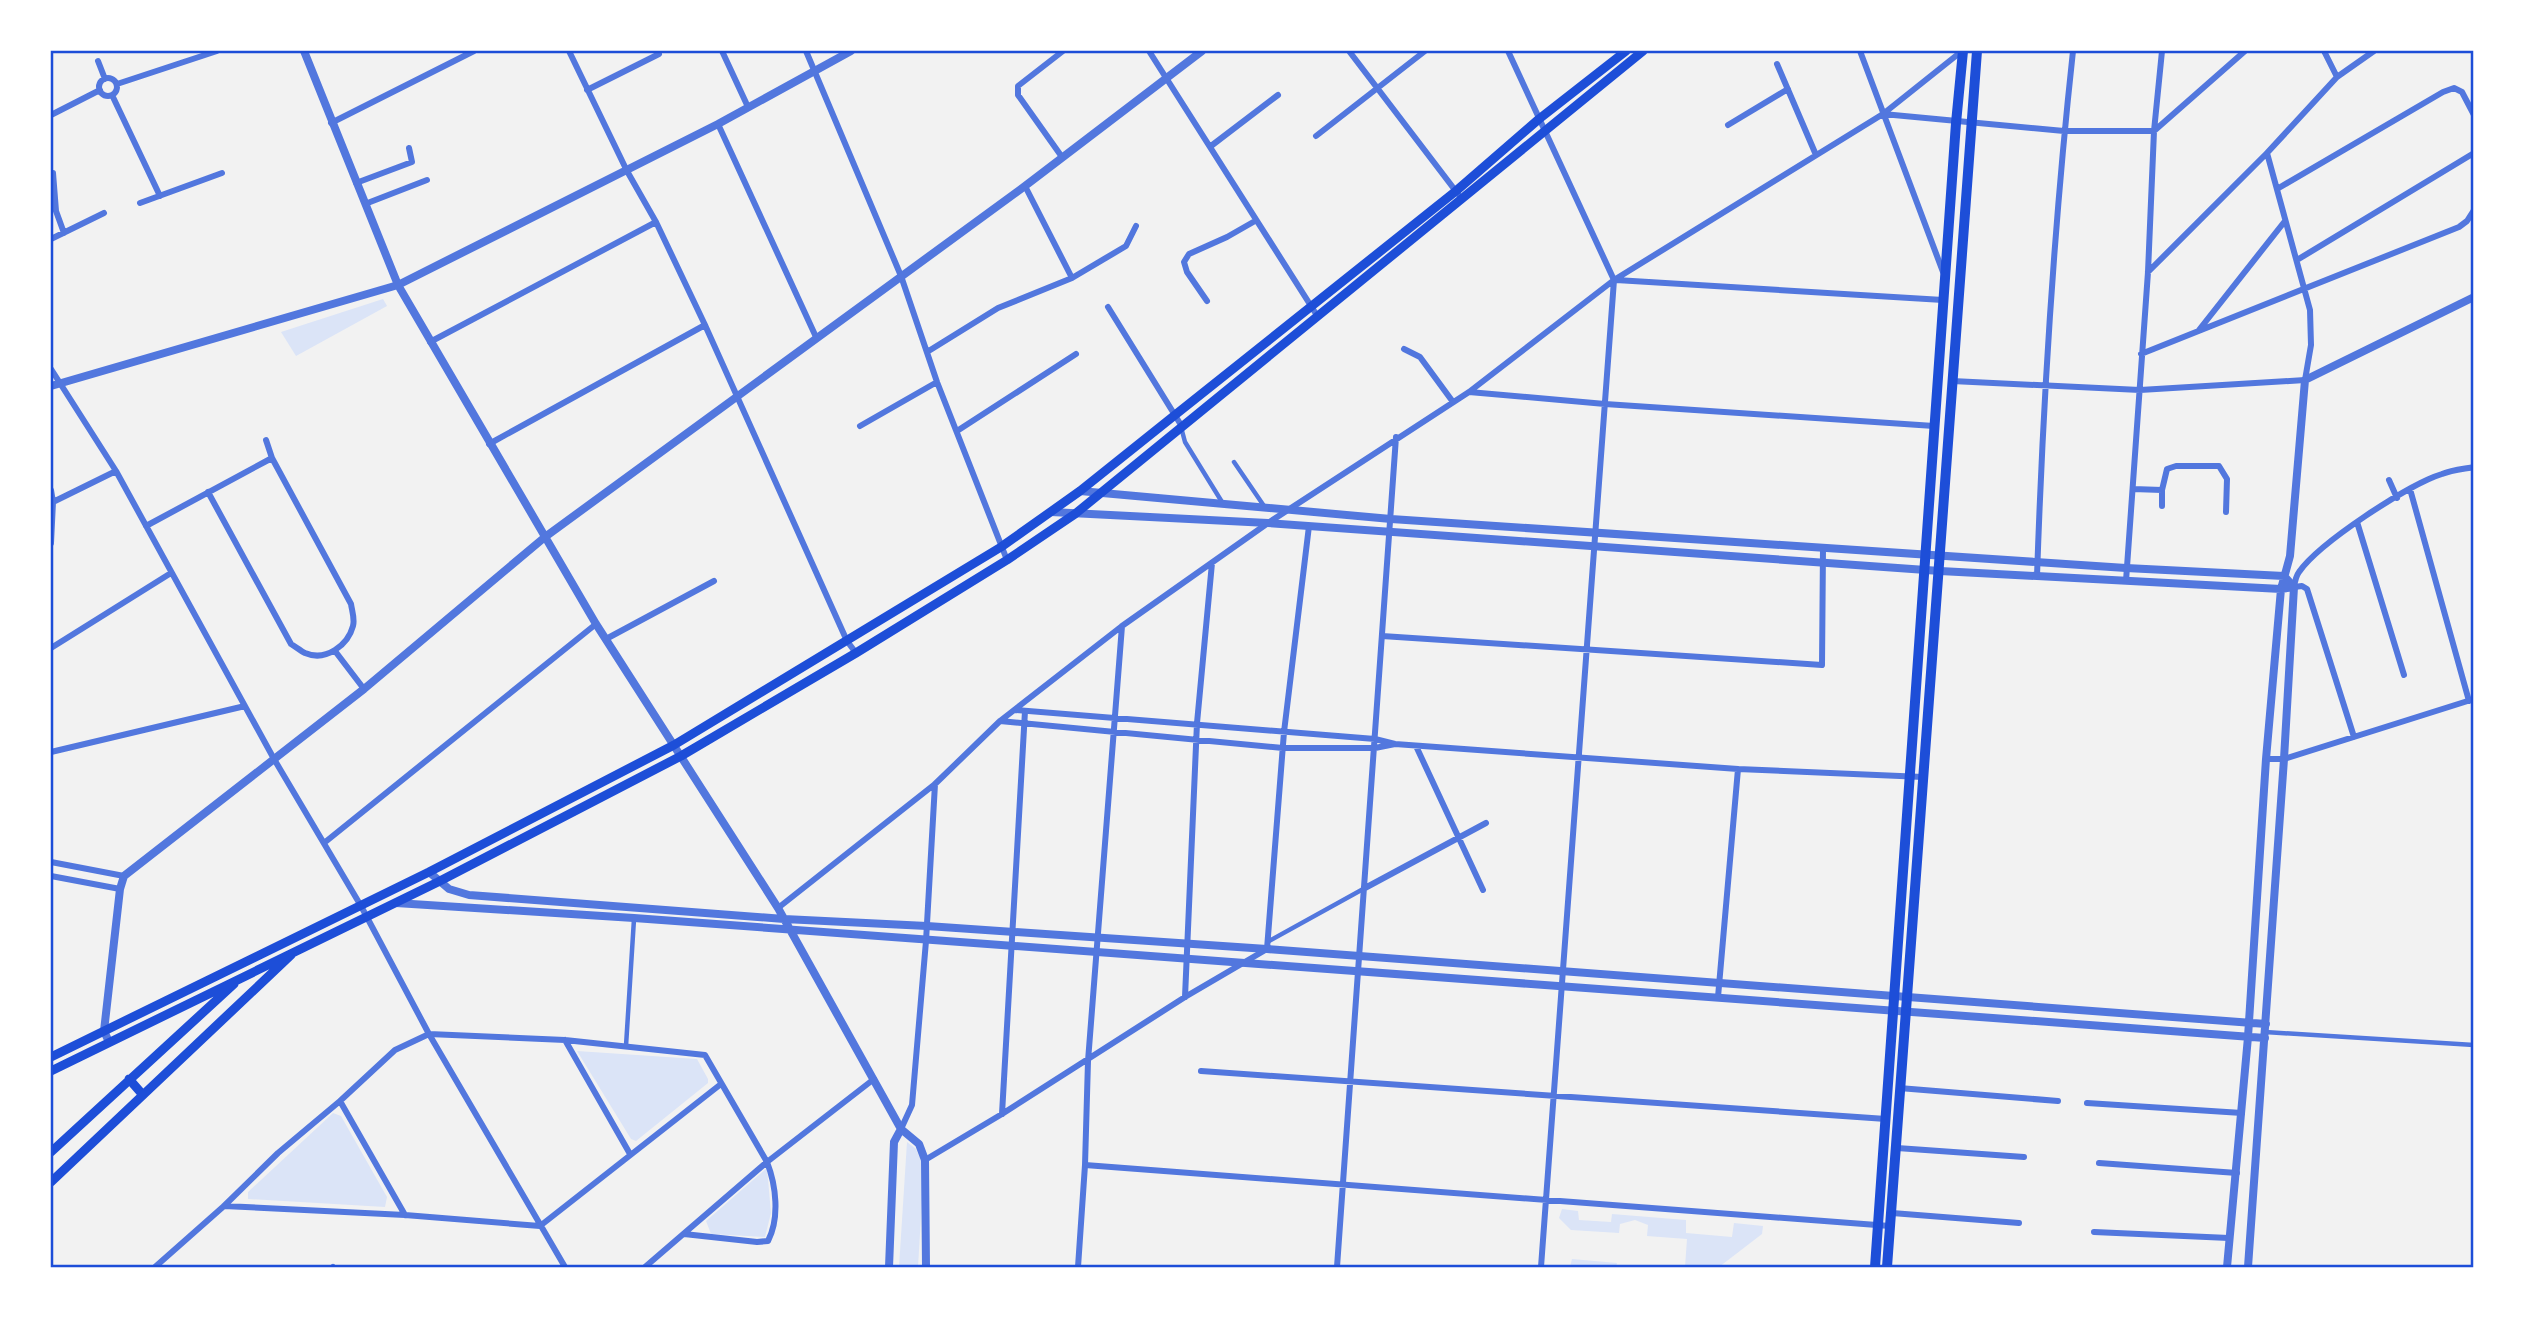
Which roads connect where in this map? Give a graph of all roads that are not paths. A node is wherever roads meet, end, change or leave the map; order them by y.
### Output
1 (217, 51) edge
2 (304, 51) edge
3 (474, 51) edge
4 (569, 51) edge
5 (722, 51) edge
6 (806, 51) edge
7 (851, 51) edge
8 (1063, 51) edge
9 (1149, 51) edge
10 (1202, 51) edge
11 (1349, 51) edge
12 (1425, 51) edge
13 (1508, 51) edge
14 (1626, 51) edge
15 (1643, 51) edge
16 (1860, 51) edge
17 (1962, 51) edge
18 (1977, 51) edge
19 (2073, 51) edge
20 (2162, 51) edge
21 (2245, 51) edge
22 (2324, 51) edge
23 (2374, 51) edge
24 (659, 54) dead end
25 (98, 61) dead end
26 (1777, 64) dead end
27 (814, 72) junction
28 (2337, 77) junction
29 (105, 79) junction
30 (1165, 79) junction
31 (117, 84) junction
32 (1377, 87) junction
33 (1788, 89) junction
34 (100, 90) junction
35 (587, 90) junction
36 (112, 96) junction
37 (1278, 96) dead end
38 (748, 107) junction
39 (1883, 114) junction
40 (51, 115) edge
41 (2474, 115) edge
42 (1539, 119) junction
43 (331, 122) junction
44 (1956, 122) junction
45 (1970, 123) junction
46 (718, 124) junction
47 (1728, 125) dead end
48 (1545, 130) junction
49 (2064, 131) junction
50 (2154, 131) junction
51 (1316, 136) dead end
52 (1211, 146) junction
53 (409, 148) dead end
54 (2267, 153) junction
55 (2474, 153) edge
56 (1816, 155) junction
57 (1062, 157) junction
58 (626, 171) junction
59 (53, 173) dead end
60 (222, 173) dead end
61 (427, 180) dead end
62 (356, 183) junction
63 (1025, 186) junction
64 (2277, 189) junction
65 (1456, 191) junction
66 (160, 196) junction
67 (1462, 200) junction
68 (139, 203) dead end
69 (365, 204) junction
70 (2474, 210) edge
71 (104, 213) dead end
72 (1255, 221) junction
73 (2285, 221) junction
74 (656, 222) junction
75 (1136, 226) dead end
76 (64, 233) junction
77 (51, 239) edge
78 (2297, 260) junction
79 (2148, 272) junction
80 (901, 276) junction
81 (1945, 276) junction
82 (1072, 278) junction
83 (1614, 280) junction
84 (398, 285) junction
85 (2305, 288) junction
86 (2474, 297) edge
87 (1943, 300) junction
88 (1206, 301) dead end
89 (1310, 306) junction
90 (1108, 307) dead end
91 (1318, 317) junction
92 (705, 325) junction
93 (2197, 331) junction
94 (816, 337) junction
95 (430, 342) junction
96 (1404, 349) dead end
97 (927, 352) junction
98 (1076, 354) dead end
99 (2141, 354) junction
100 (51, 369) edge
101 (2305, 380) junction
102 (1952, 381) junction
103 (937, 382) junction
104 (55, 384) edge
105 (2046, 387) junction
106 (2140, 390) junction
107 (1469, 392) junction
108 (738, 396) junction
109 (1452, 402) junction
110 (1605, 404) junction
111 (1175, 415) junction
112 (1181, 425) junction
113 (860, 426) dead end
114 (1934, 426) junction
115 (957, 431) junction
116 (1396, 438) junction
117 (266, 440) dead end
118 (489, 444) junction
119 (272, 458) junction
120 (1234, 462) dead end
121 (2474, 467) edge
122 (116, 471) junction
123 (2389, 480) dead end
124 (2133, 489) junction
125 (2410, 489) junction
126 (51, 490) edge
127 (2162, 490) junction
128 (1080, 491) junction
129 (208, 492) junction
130 (1099, 493) junction
131 (2397, 498) junction
132 (54, 502) junction
133 (1222, 503) junction
134 (1264, 506) junction
135 (2162, 506) dead end
136 (1292, 509) junction
137 (1052, 512) junction
138 (2226, 512) dead end
139 (1075, 514) junction
140 (1391, 519) junction
141 (2357, 522) junction
142 (1268, 523) junction
143 (146, 526) junction
144 (1309, 526) junction
145 (1390, 531) junction
146 (1595, 533) junction
147 (545, 537) junction
148 (51, 543) edge
149 (1594, 544) junction
150 (1001, 547) junction
151 (1823, 548) junction
152 (1926, 554) junction
153 (1941, 554) junction
154 (1007, 560) junction
155 (1824, 562) junction
156 (2037, 562) junction
157 (1212, 563) junction
158 (2126, 568) junction
159 (1924, 569) junction
160 (1940, 570) junction
161 (172, 573) junction
162 (2037, 576) junction
163 (2284, 576) junction
164 (714, 581) dead end
165 (2126, 581) junction
166 (2294, 587) junction
167 (2281, 589) junction
168 (596, 624) junction
169 (1122, 626) junction
170 (1382, 636) junction
171 (606, 639) junction
172 (847, 641) junction
173 (51, 648) edge
174 (335, 651) junction
175 (1587, 651) junction
176 (856, 653) junction
177 (2404, 675) dead end
178 (364, 690) junction
179 (2472, 700) edge
180 (245, 706) junction
181 (1014, 710) junction
182 (1024, 711) junction
183 (1114, 720) junction
184 (1000, 721) junction
185 (1197, 723) junction
186 (1025, 724) junction
187 (1113, 732) junction
188 (1284, 732) junction
189 (2354, 737) junction
190 (1196, 739) junction
191 (1375, 739) junction
192 (1395, 744) junction
193 (674, 746) junction
194 (1416, 746) junction
195 (1283, 748) junction
196 (1375, 748) junction
197 (51, 752) edge
198 (681, 756) junction
199 (1579, 758) junction
200 (274, 759) junction
201 (2284, 759) junction
202 (2266, 760) junction
203 (1738, 769) junction
204 (1910, 776) junction
205 (1923, 777) junction
206 (935, 784) junction
207 (1486, 823) dead end
208 (1459, 838) junction
209 (324, 843) junction
210 (51, 863) edge
211 (429, 872) junction
212 (51, 876) edge
213 (124, 876) junction
214 (438, 882) junction
215 (2258, 884) junction
216 (2276, 885) junction
217 (1365, 888) junction
218 (120, 889) junction
219 (1483, 890) dead end
220 (393, 903) junction
221 (361, 906) junction
222 (778, 908) junction
223 (366, 915) junction
224 (634, 918) junction
225 (784, 919) junction
226 (927, 926) junction
227 (791, 931) junction
228 (1012, 932) junction
229 (1097, 937) junction
230 (926, 941) junction
231 (1186, 944) junction
232 (1268, 945) junction
233 (1010, 947) junction
234 (298, 949) junction
235 (265, 953) junction
236 (1097, 953) junction
237 (1360, 956) junction
238 (1188, 959) junction
239 (1243, 963) junction
240 (1359, 971) junction
241 (1563, 971) junction
242 (242, 977) junction
243 (1719, 983) junction
244 (1562, 986) junction
245 (1894, 996) junction
246 (1185, 997) junction
247 (1908, 997) junction
248 (1718, 998) junction
249 (1893, 1010) junction
250 (1906, 1011) junction
251 (2249, 1023) junction
252 (104, 1031) junction
253 (2265, 1031) junction
254 (429, 1034) junction
255 (2248, 1037) junction
256 (565, 1040) junction
257 (109, 1042) junction
258 (2474, 1045) edge
259 (626, 1046) junction
260 (51, 1057) edge
261 (1088, 1061) junction
262 (51, 1070) edge
263 (1201, 1071) dead end
264 (129, 1079) junction
265 (874, 1079) junction
266 (1351, 1083) junction
267 (721, 1084) junction
268 (1899, 1088) junction
269 (143, 1095) junction
270 (1554, 1096) junction
271 (340, 1101) junction
272 (2058, 1101) dead end
273 (2087, 1103) dead end
274 (2242, 1113) junction
275 (1003, 1114) junction
276 (1886, 1119) junction
277 (901, 1129) junction
278 (1897, 1148) junction
279 (51, 1152) edge
280 (630, 1154) junction
281 (2024, 1157) dead end
282 (925, 1160) junction
283 (767, 1161) junction
284 (2099, 1163) dead end
285 (1085, 1166) junction
286 (2236, 1173) junction
287 (51, 1182) edge
288 (1343, 1185) junction
289 (1546, 1200) junction
290 (224, 1206) junction
291 (1892, 1213) junction
292 (405, 1215) junction
293 (2019, 1223) dead end
294 (540, 1226) junction
295 (1878, 1226) junction
296 (1890, 1226) junction
297 (2094, 1232) dead end
298 (684, 1234) junction
299 (2229, 1238) junction
300 (155, 1267) edge
301 (565, 1267) edge
302 (645, 1267) edge
303 (889, 1267) edge
304 (926, 1267) edge
305 (932, 1267) edge
306 (1077, 1267) edge
307 (1337, 1267) edge
308 (1541, 1267) edge
309 (1875, 1267) edge
310 (1887, 1267) edge
311 (2227, 1267) edge
312 (2248, 1267) edge

1 - 31 street
2 - 43 street
3 - 43 street
4 - 35 street
5 - 38 street
6 - 27 street
7 - 27 street
8 - 57 street
9 - 30 street
10 - 30 street
11 - 32 street
12 - 32 street
13 - 42 street
14 - 42 main road
15 - 48 main road
16 - 39 street
17 - 39 street
17 - 44 main road
18 - 45 main road
19 - 49 street
20 - 50 street
21 - 50 street
22 - 28 street
23 - 28 street
24 - 35 street
25 - 29 street
26 - 33 street
27 - 38 street
27 - 80 street
28 - 54 street
29 - 31 street
29 - 34 street
30 - 52 street
30 - 57 street
31 - 36 street
32 - 51 street
32 - 65 street
33 - 47 street
33 - 56 street
34 - 36 street
34 - 40 street
35 - 58 street
36 - 66 street
37 - 52 street
38 - 46 street
39 - 44 street
39 - 56 street
39 - 81 street
41 - 64 street
42 - 48 street
42 - 65 main road
43 - 62 street
44 - 45 street
44 - 81 main road
45 - 49 street
45 - 102 main road
46 - 58 street
46 - 94 street
48 - 67 main road
48 - 83 street
49 - 50 street
49 - 105 street
50 - 79 street
52 - 72 street
53 - 62 street
54 - 64 street
54 - 79 street
55 - 78 street
56 - 83 street
57 - 63 street
58 - 74 street
58 - 84 street
59 - 76 street
60 - 66 street
61 - 69 street
62 - 69 street
63 - 80 street
63 - 82 street
64 - 73 street
65 - 67 street
65 - 89 main road
66 - 68 street
67 - 91 main road
69 - 84 street
70 - 85 street
71 - 76 street
72 - 88 street
72 - 89 street
73 - 78 street
73 - 93 street
74 - 92 street
74 - 95 street
75 - 82 street
76 - 77 street
78 - 85 street
79 - 99 street
80 - 94 street
80 - 97 street
81 - 87 main road
82 - 97 street
83 - 87 street
83 - 107 street
83 - 110 street
84 - 95 street
84 - 104 street
85 - 93 street
85 - 101 street
86 - 101 street
87 - 114 main road
89 - 91 street
89 - 111 main road
90 - 111 street
91 - 112 main road
92 - 108 street
92 - 118 street
93 - 99 street
94 - 108 street
95 - 118 street
96 - 109 street
97 - 103 street
98 - 115 street
99 - 106 street
100 - 104 street
101 - 106 street
101 - 163 street
102 - 105 street
102 - 153 main road
103 - 113 street
103 - 115 street
104 - 122 street
105 - 106 street
105 - 156 street
106 - 124 street
107 - 109 street
107 - 110 street
108 - 147 street
108 - 172 street
109 - 116 street
110 - 114 street
110 - 146 street
111 - 112 street
111 - 128 main road
112 - 130 main road
112 - 133 street
114 - 152 main road
115 - 150 street
116 - 136 street
116 - 140 street
117 - 119 street
118 - 147 street
119 - 129 street
119 - 174 street
120 - 134 street
121 - 125 street
122 - 132 street
122 - 143 street
123 - 131 street
124 - 127 street
124 - 158 street
125 - 131 street
125 - 179 street
126 - 132 street
127 - 135 street
127 - 138 street
128 - 130 street
128 - 137 main road
129 - 143 street
129 - 174 street
130 - 133 street
130 - 139 main road
131 - 141 street
132 - 148 street
133 - 134 street
134 - 136 street
136 - 140 street
136 - 142 street
137 - 139 street
137 - 150 main road
139 - 142 street
139 - 154 main road
140 - 145 street
140 - 146 street
141 - 166 street
141 - 177 street
142 - 144 street
142 - 157 street
143 - 161 street
144 - 145 street
144 - 188 street
145 - 149 street
145 - 170 street
146 - 149 street
146 - 151 street
147 - 168 street
147 - 178 street
149 - 155 street
149 - 175 street
150 - 154 street
150 - 172 main road
151 - 152 street
151 - 155 street
152 - 153 street
152 - 159 main road
153 - 156 street
153 - 160 main road
154 - 176 main road
155 - 159 street
155 - 175 street
156 - 158 street
156 - 162 street
157 - 169 street
157 - 185 street
158 - 163 street
158 - 165 street
159 - 160 street
159 - 204 main road
160 - 162 street
160 - 205 main road
161 - 173 street
161 - 180 street
162 - 165 street
163 - 166 street
163 - 167 street
164 - 171 street
165 - 167 street
166 - 167 street
166 - 189 street
166 - 201 street
167 - 202 street
168 - 171 street
168 - 209 street
169 - 181 street
169 - 183 street
170 - 175 street
170 - 191 street
171 - 193 street
172 - 176 street
172 - 193 main road
174 - 178 street
175 - 199 street
176 - 198 main road
178 - 200 street
179 - 189 street
180 - 197 street
180 - 200 street
181 - 182 street
181 - 184 street
182 - 183 street
182 - 186 street
183 - 185 street
183 - 187 street
184 - 186 street
184 - 206 street
185 - 188 street
185 - 190 street
186 - 187 street
186 - 228 street
187 - 190 street
187 - 229 street
188 - 191 street
188 - 195 street
189 - 201 street
190 - 195 street
190 - 231 street
191 - 192 street
191 - 196 street
192 - 194 street
192 - 196 street
193 - 198 street
193 - 211 main road
194 - 199 street
194 - 208 street
195 - 196 street
195 - 232 street
196 - 217 street
198 - 214 main road
198 - 222 street
199 - 203 street
199 - 241 street
200 - 209 street
200 - 213 street
201 - 202 street
201 - 216 street
202 - 215 street
203 - 204 street
203 - 243 street
204 - 205 street
204 - 245 main road
205 - 247 main road
206 - 222 street
206 - 226 street
207 - 208 street
208 - 217 street
208 - 219 street
209 - 221 street
210 - 213 street
211 - 214 street
211 - 221 main road
212 - 218 street
213 - 218 street
214 - 220 main road
214 - 225 street
215 - 216 street
215 - 251 street
216 - 253 street
217 - 232 street
217 - 237 street
218 - 252 street
220 - 223 main road
220 - 224 street
221 - 223 street
221 - 235 main road
222 - 225 street
223 - 234 main road
223 - 254 street
224 - 227 street
224 - 259 street
225 - 226 street
225 - 227 street
226 - 228 street
226 - 230 street
227 - 230 street
227 - 265 street
228 - 229 street
228 - 233 street
229 - 231 street
229 - 236 street
230 - 233 street
230 - 277 street
231 - 232 street
231 - 238 street
232 - 237 street
232 - 239 street
233 - 236 street
233 - 275 street
234 - 242 main road
234 - 269 main road
235 - 242 main road
235 - 252 main road
236 - 238 street
236 - 261 street
237 - 240 street
237 - 241 street
238 - 239 street
238 - 246 street
239 - 240 street
239 - 246 street
240 - 244 street
240 - 266 street
241 - 243 street
241 - 244 street
242 - 257 main road
242 - 264 main road
243 - 245 street
243 - 248 street
244 - 248 street
244 - 270 street
245 - 247 street
245 - 249 main road
246 - 261 street
247 - 250 main road
247 - 251 street
248 - 249 street
249 - 250 street
249 - 276 main road
250 - 255 street
250 - 268 main road
251 - 253 street
251 - 255 street
252 - 257 street
252 - 260 main road
253 - 255 street
253 - 258 street
253 - 312 street
254 - 256 street
254 - 271 street
254 - 294 street
255 - 274 street
256 - 259 street
256 - 280 street
257 - 262 main road
259 - 267 street
261 - 275 street
261 - 285 street
263 - 266 street
264 - 269 main road
264 - 279 main road
265 - 277 street
265 - 283 street
266 - 270 street
266 - 288 street
267 - 280 street
267 - 283 street
268 - 272 street
268 - 278 main road
269 - 287 main road
270 - 276 street
270 - 289 street
271 - 290 street
271 - 292 street
273 - 274 street
274 - 286 street
275 - 282 street
276 - 295 main road
277 - 282 street
277 - 303 street
278 - 281 street
278 - 291 main road
280 - 294 street
282 - 304 street
283 - 298 street
283 - 298 street
284 - 286 street
285 - 288 street
285 - 306 street
286 - 299 street
288 - 289 street
288 - 307 street
289 - 295 street
289 - 308 street
290 - 292 street
290 - 300 street
291 - 293 street
291 - 296 main road
292 - 294 street
294 - 301 street
295 - 296 street
295 - 309 main road
296 - 310 main road
297 - 299 street
298 - 302 street
299 - 311 street
304 - 305 street

